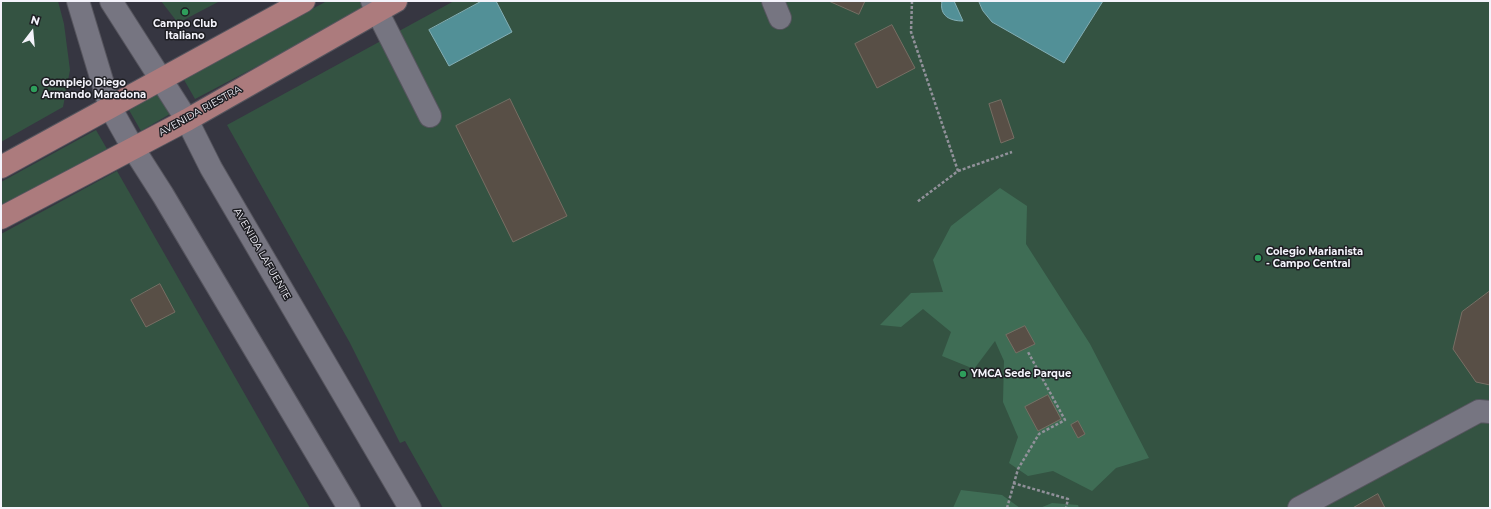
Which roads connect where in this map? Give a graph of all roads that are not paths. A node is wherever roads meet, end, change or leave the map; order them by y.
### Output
1 (78, 1) edge
2 (111, 1) edge
3 (304, 1) edge
4 (382, 4) edge
5 (162, 80) junction
6 (110, 107) junction
7 (430, 116) dead end
8 (187, 120) junction
9 (133, 148) junction
10 (1, 167) edge
11 (1, 218) edge
12 (1490, 412) edge
13 (349, 508) edge
14 (410, 508) edge
15 (1299, 508) edge

1 - 6 street
2 - 5 street, AVENIDA LAFUENTE
3 - 5 main road
4 - 7 street
4 - 8 main road, AVENIDA RIESTRA
5 - 6 main road
5 - 8 street, AVENIDA LAFUENTE
6 - 9 street
6 - 10 main road
8 - 9 main road, AVENIDA RIESTRA
8 - 14 street, AVENIDA LAFUENTE
9 - 11 main road, AVENIDA RIESTRA
9 - 13 street
12 - 15 street

